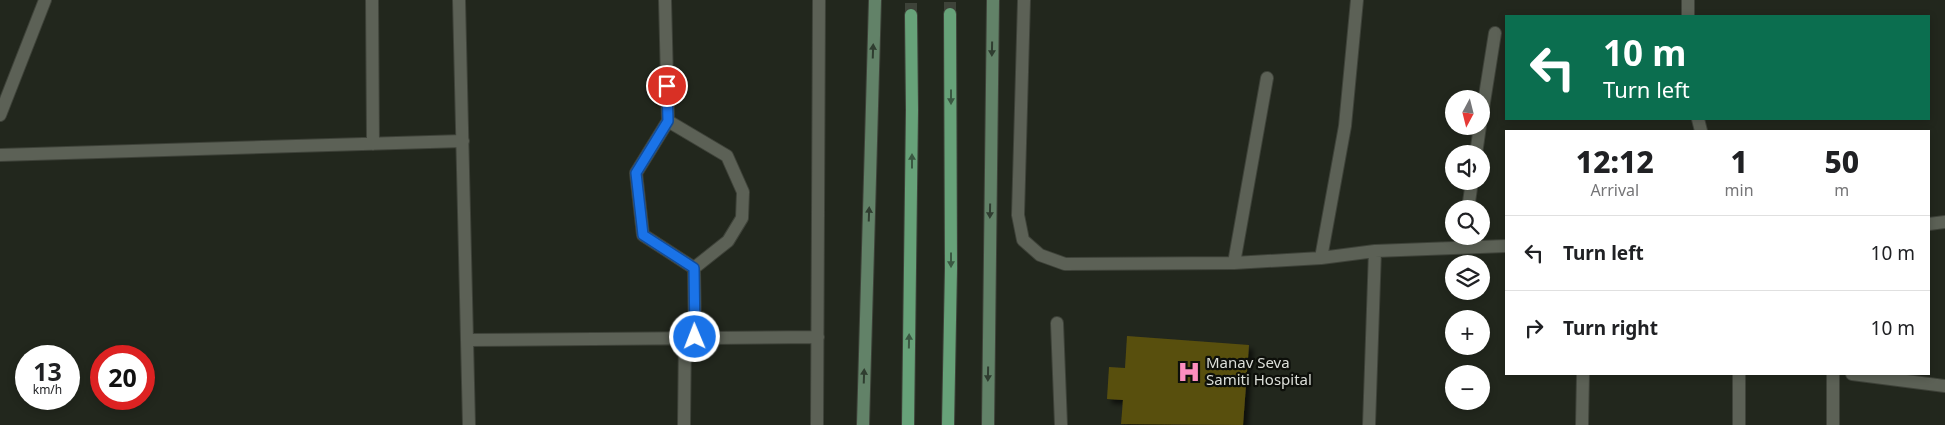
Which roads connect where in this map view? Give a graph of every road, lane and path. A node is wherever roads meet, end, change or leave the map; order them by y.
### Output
1 (45, 0) edge
2 (372, 0) edge
3 (459, 0) edge
4 (666, 0) edge
5 (819, 0) edge
6 (875, 0) edge
7 (993, 0) edge
8 (1024, 0) edge
9 (1357, 0) edge
10 (1688, 0) edge
11 (950, 14) tunnel mouth
12 (910, 15) tunnel mouth
13 (1688, 15) edge
14 (1495, 33) dead end
15 (1266, 78) dead end
16 (1486, 90) edge
17 (0, 115) edge
18 (668, 121) junction
19 (463, 141) junction
20 (373, 144) junction
21 (0, 156) edge
22 (1945, 222) edge
23 (1930, 224) edge
24 (1445, 244) edge
25 (1490, 245) edge
26 (1505, 246) edge
27 (1374, 251) junction
28 (1321, 258) junction
29 (1234, 263) junction
30 (694, 268) junction
31 (1057, 323) dead end
32 (690, 337) junction
33 (818, 337) junction
34 (468, 340) junction
35 (1583, 375) edge
36 (1739, 375) edge
37 (1833, 375) edge
38 (1860, 375) edge
39 (1945, 386) edge
40 (469, 425) edge
41 (684, 425) edge
42 (817, 425) edge
43 (863, 425) edge
44 (908, 425) edge
45 (948, 425) edge
46 (988, 425) edge
47 (1061, 425) edge
48 (1369, 425) edge
49 (1582, 425) edge
50 (1739, 425) edge
51 (1834, 425) edge

1 - 17 street
2 - 20 street
3 - 19 street
4 - 18 street
5 - 33 street
43 -> 6 street
7 -> 46 street
8 - 29 street
9 - 28 street
10 - 13 street
11 -> 45 main road
44 -> 12 main road
14 - 16 street
15 - 29 street
18 - 30 street
18 - 30 street
19 - 20 street
19 - 34 street
20 - 21 street
22 - 23 street
24 - 27 street
25 - 26 street
27 - 28 street
27 - 48 street
28 - 29 street
30 - 32 street
31 - 47 street
32 - 33 street
32 - 34 street
32 - 41 street
33 - 42 street
34 - 40 street
35 - 49 street
36 - 50 street
37 - 51 street
38 - 39 street

